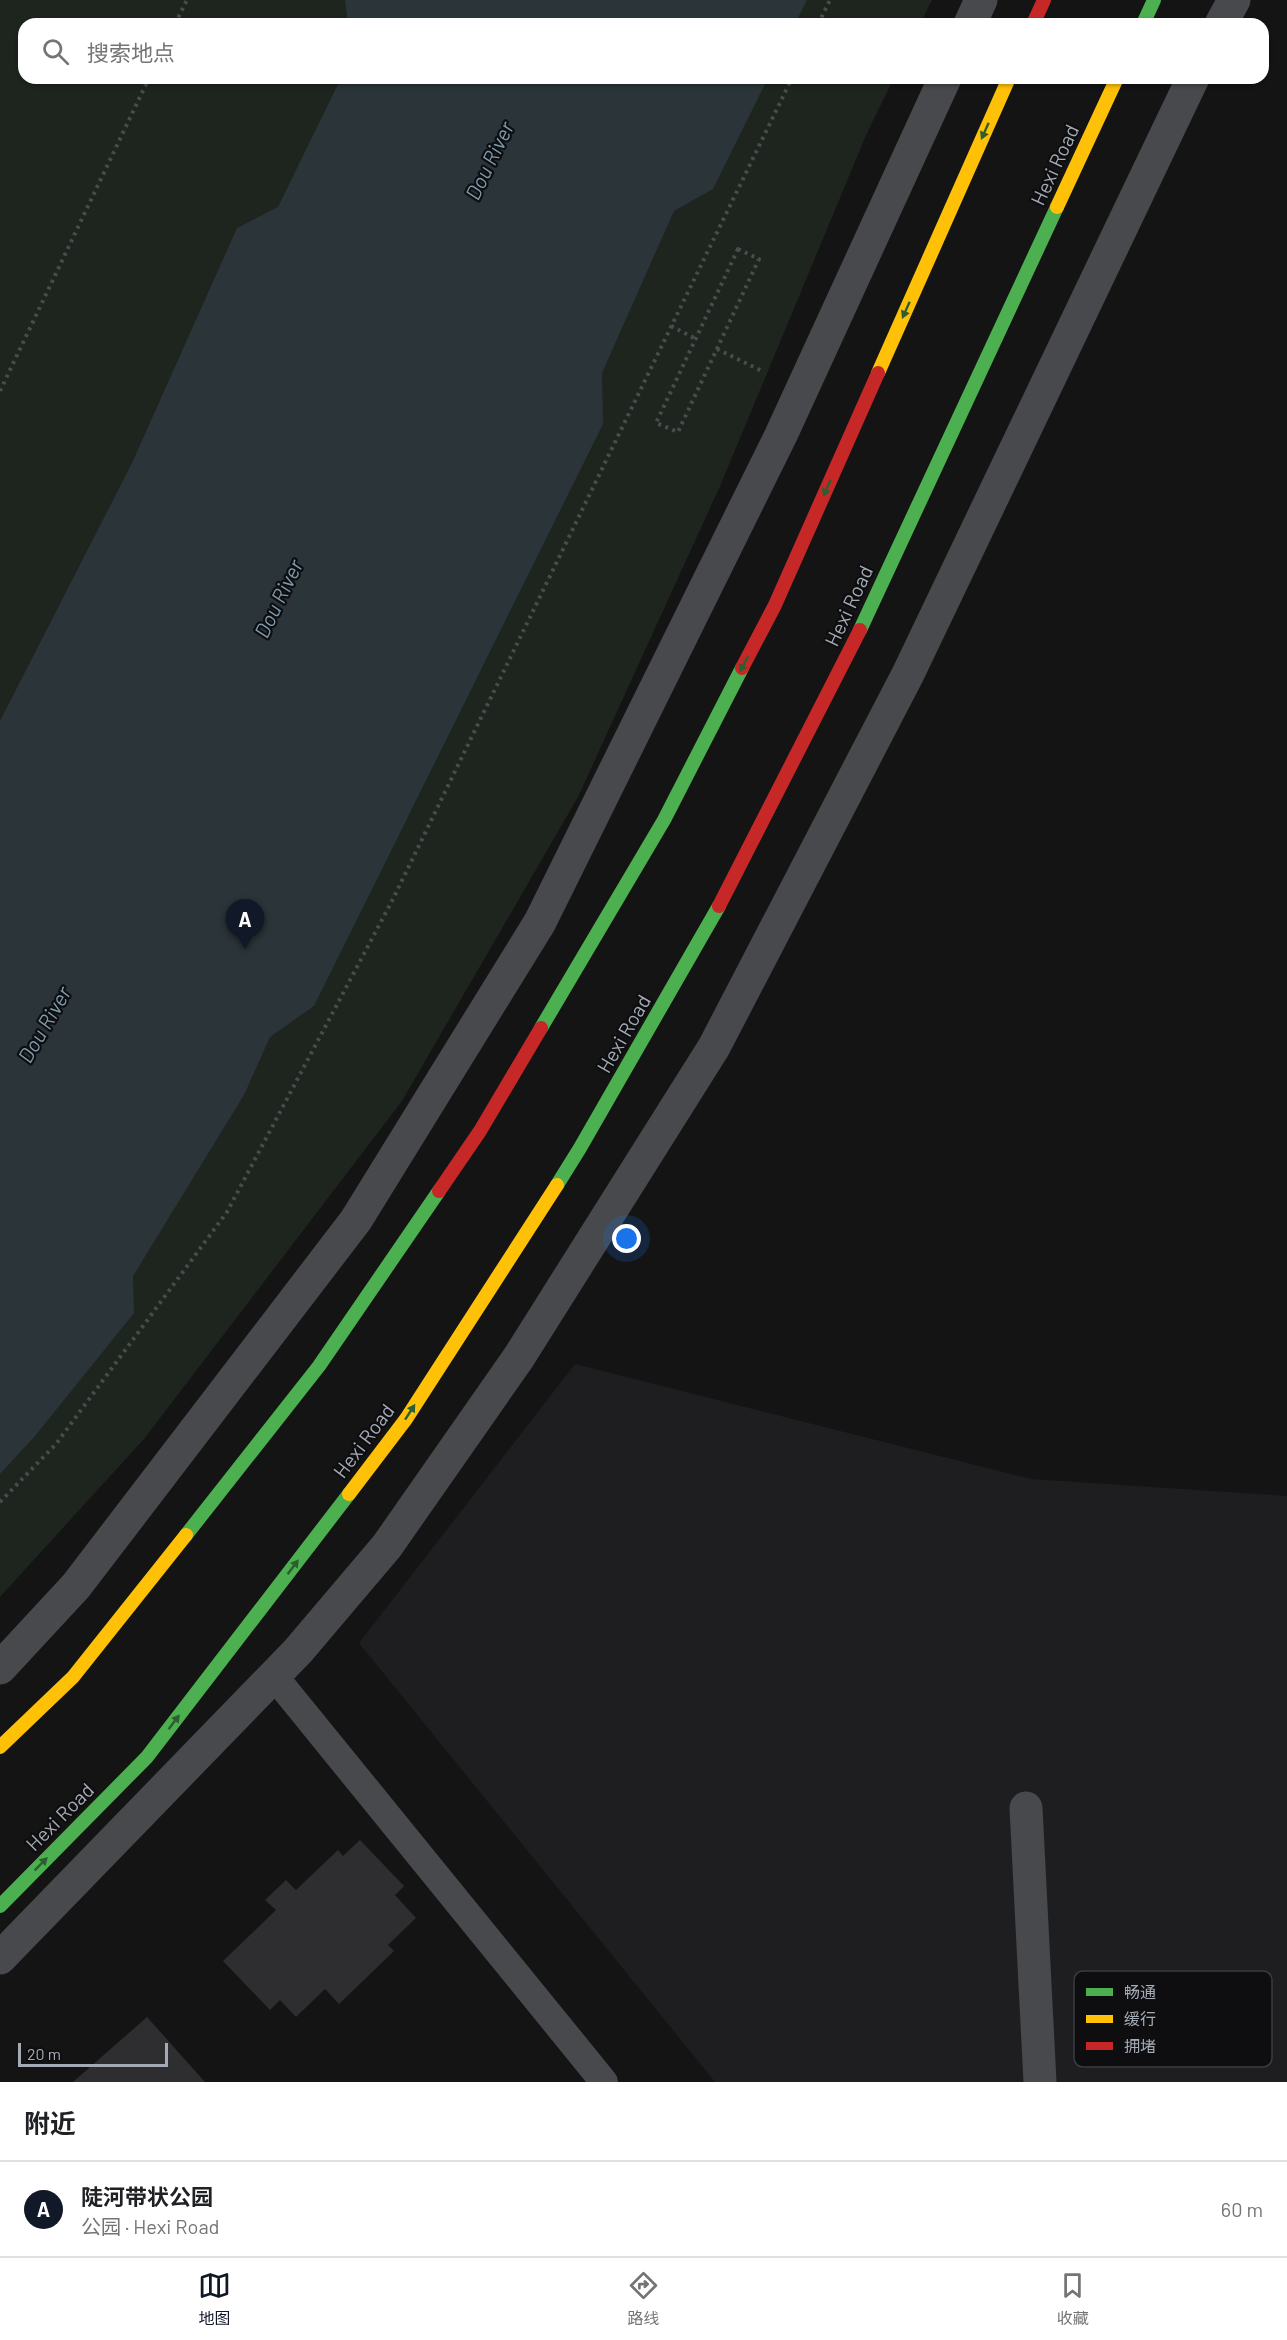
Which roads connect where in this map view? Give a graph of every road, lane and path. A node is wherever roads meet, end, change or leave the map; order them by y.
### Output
1 (187, 0) edge
2 (830, 0) edge
3 (981, 0) edge
4 (1044, 0) edge
5 (1154, 0) edge
6 (1234, 0) edge
7 (178, 18) edge
8 (821, 18) edge
9 (973, 18) edge
10 (1036, 18) edge
11 (1146, 18) edge
12 (1224, 18) edge
13 (146, 84) edge
14 (789, 84) edge
15 (942, 84) edge
16 (1006, 84) edge
17 (1114, 84) edge
18 (1190, 84) edge
19 (671, 326) junction
20 (696, 339) junction
21 (717, 349) junction
22 (766, 374) dead end
23 (0, 391) edge
24 (0, 1502) edge
25 (0, 1668) edge
26 (273, 1676) junction
27 (0, 1747) edge
28 (1026, 1808) dead end
29 (0, 1906) edge
30 (0, 1958) edge
31 (604, 2082) edge
32 (1040, 2082) edge

1 - 7 path
2 - 8 path
3 - 9 street
4 - 10 main road
5 - 11 main road
6 - 12 street
13 - 23 path
14 - 19 path
15 - 25 street
16 -> 27 main road
29 -> 17 main road, Hexi Road
18 - 26 street
19 - 20 path
19 - 24 path
20 - 21 path
20 - 21 path
21 - 22 path
26 - 30 street
26 - 31 lane
28 - 32 street

